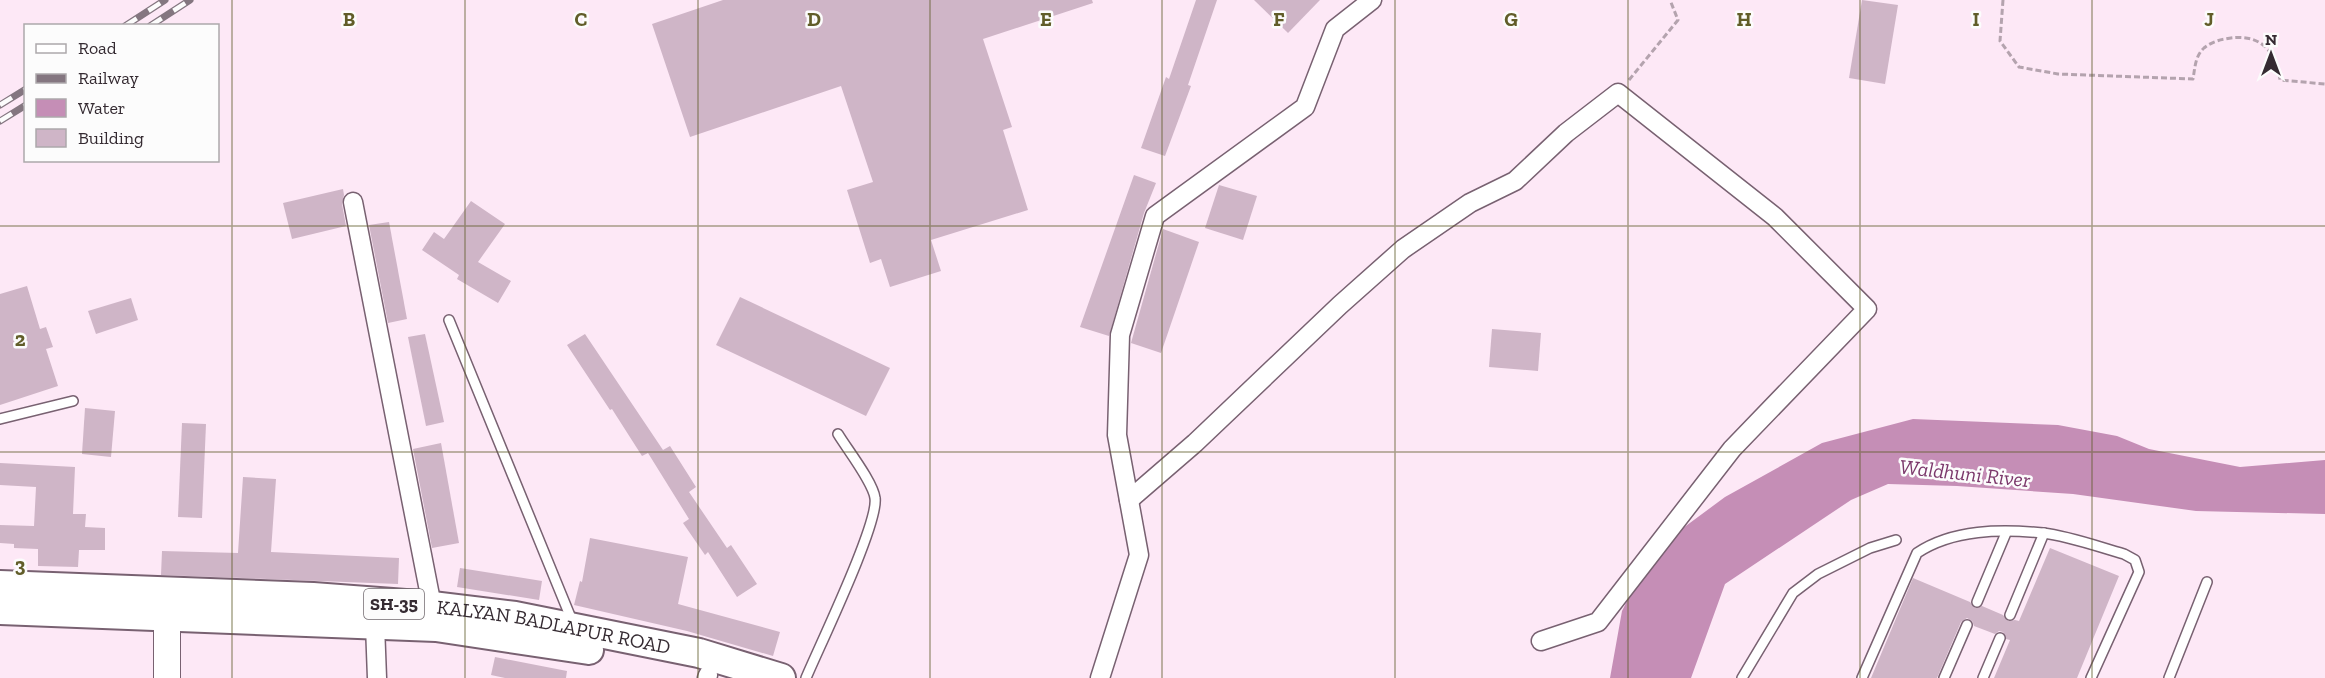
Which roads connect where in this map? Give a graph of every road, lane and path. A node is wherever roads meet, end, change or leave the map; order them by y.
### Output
1 (1372, 0) edge
2 (1670, 0) edge
3 (2003, 0) edge
4 (2325, 84) edge
5 (1618, 93) junction
6 (353, 202) dead end
7 (449, 320) dead end
8 (73, 401) dead end
9 (0, 419) edge
10 (838, 434) dead end
11 (1129, 500) junction
12 (2006, 533) junction
13 (2044, 533) junction
14 (1896, 540) dead end
15 (2207, 582) dead end
16 (0, 585) edge
17 (1977, 602) dead end
18 (168, 603) junction
19 (432, 606) junction
20 (0, 610) edge
21 (2010, 615) dead end
22 (375, 625) junction
23 (1967, 625) dead end
24 (575, 629) junction
25 (2000, 638) dead end
26 (1541, 641) dead end
27 (710, 677) edge
28 (167, 678) edge
29 (377, 678) edge
30 (781, 678) edge
31 (806, 678) edge
32 (1100, 678) edge
33 (1742, 678) edge
34 (1862, 678) edge
35 (1944, 678) edge
36 (1983, 678) edge
37 (2091, 678) edge
38 (2169, 678) edge

1 - 11 street
2 - 5 path
3 - 4 path
5 - 11 street
5 - 26 street
6 - 19 street
7 - 24 lane
8 - 9 lane
10 - 31 lane
11 - 32 street
12 - 13 lane
12 - 17 lane
12 - 34 lane
13 - 21 lane
13 - 37 lane
14 - 33 lane
15 - 38 lane
16 - 18 main road, KALYAN BADLAPUR ROAD / SH-35
18 - 19 main road, KALYAN BADLAPUR ROAD / SH-35
18 - 20 main road, KALYAN BADLAPUR ROAD / SH-35
18 - 22 main road, KALYAN BADLAPUR ROAD / SH-35
18 - 28 main road
19 - 24 main road, KALYAN BADLAPUR ROAD / SH-35
22 - 27 main road, KALYAN BADLAPUR ROAD / SH-35
22 - 29 street
23 - 35 lane
24 - 30 main road, KALYAN BADLAPUR ROAD / SH-35
25 - 36 lane

